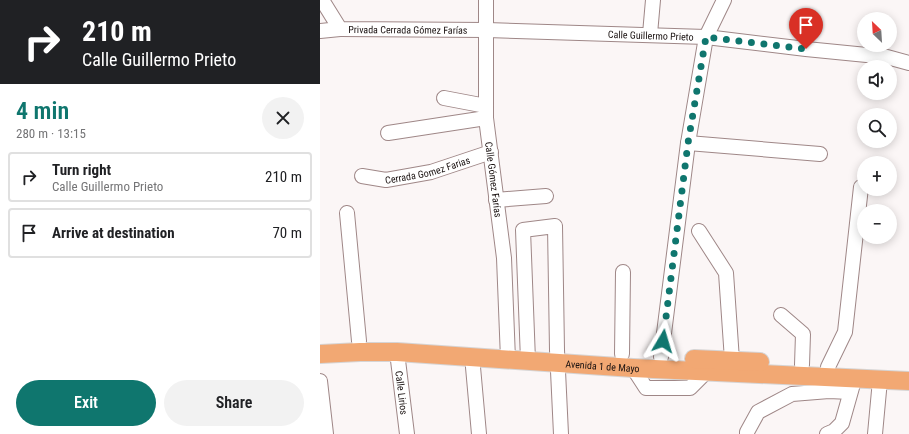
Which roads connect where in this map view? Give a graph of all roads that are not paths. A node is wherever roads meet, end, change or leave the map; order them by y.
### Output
1 (322, 0) edge
2 (486, 0) edge
3 (652, 0) edge
4 (724, 0) edge
5 (340, 29) junction
6 (487, 30) junction
7 (320, 31) edge
8 (650, 34) junction
9 (706, 37) junction
10 (909, 63) edge
11 (444, 98) dead end
12 (486, 112) junction
13 (388, 133) dead end
14 (688, 143) junction
15 (491, 152) junction
16 (820, 154) dead end
17 (362, 176) dead end
18 (546, 196) dead end
19 (860, 196) edge
20 (496, 200) junction
21 (347, 213) dead end
22 (699, 231) dead end
23 (623, 272) dead end
24 (781, 315) dead end
25 (359, 341) junction
26 (320, 342) edge
27 (397, 352) junction
28 (509, 353) junction
29 (320, 354) edge
30 (528, 354) junction
31 (472, 356) junction
32 (557, 356) junction
33 (661, 357) junction
34 (732, 360) junction
35 (628, 361) junction
36 (802, 365) junction
37 (828, 367) junction
38 (909, 370) edge
39 (880, 380) junction
40 (320, 381) edge
41 (909, 381) edge
42 (852, 386) junction
43 (326, 434) edge
44 (407, 434) edge
45 (479, 434) edge
46 (561, 434) edge
47 (747, 434) edge
48 (827, 434) edge
49 (875, 434) edge

1 - 5 street, Privada Cerrada Gómez Farías
2 - 6 street, Calle Gómez Farías
3 - 8 street
4 - 9 street
5 - 6 street, Privada Cerrada Gómez Farías
5 - 7 street
6 - 8 street, Calle Guillermo Prieto
6 - 12 street, Calle Gómez Farías
8 - 9 street, Calle Guillermo Prieto
9 - 10 street, Calle Guillermo Prieto
9 - 14 street
11 - 12 street
12 - 13 street
12 - 15 street, Calle Gómez Farías
14 - 16 street
14 - 33 street
15 - 17 street, Cerrada Gomez Farias
15 - 20 street, Calle Gómez Farías
18 - 20 street
19 - 37 street
20 - 28 street, Calle Gómez Farías
21 - 25 street
22 - 34 street
23 - 35 street
24 - 36 street
25 - 26 main road, Avenida 1 de Mayo
25 - 28 main road, Avenida 1 de Mayo
27 - 29 main road, Avenida 1 de Mayo
27 - 31 main road, Avenida 1 de Mayo
27 - 44 street, Calle Lirios
28 - 30 main road, Avenida 1 de Mayo
28 - 31 main road, Avenida 1 de Mayo
30 - 32 main road, Avenida 1 de Mayo
30 - 32 street
31 - 45 street
32 - 35 main road, Avenida 1 de Mayo
32 - 46 street
33 - 34 main road, Avenida 1 de Mayo
33 - 35 main road, Avenida 1 de Mayo
34 - 36 main road, Avenida 1 de Mayo
35 - 42 main road, Avenida 1 de Mayo
36 - 37 main road, Avenida 1 de Mayo
37 - 38 main road, Avenida 1 de Mayo
39 - 41 main road, Avenida 1 de Mayo
39 - 42 main road, Avenida 1 de Mayo
39 - 49 street
40 - 43 street
42 - 47 street
42 - 48 street

